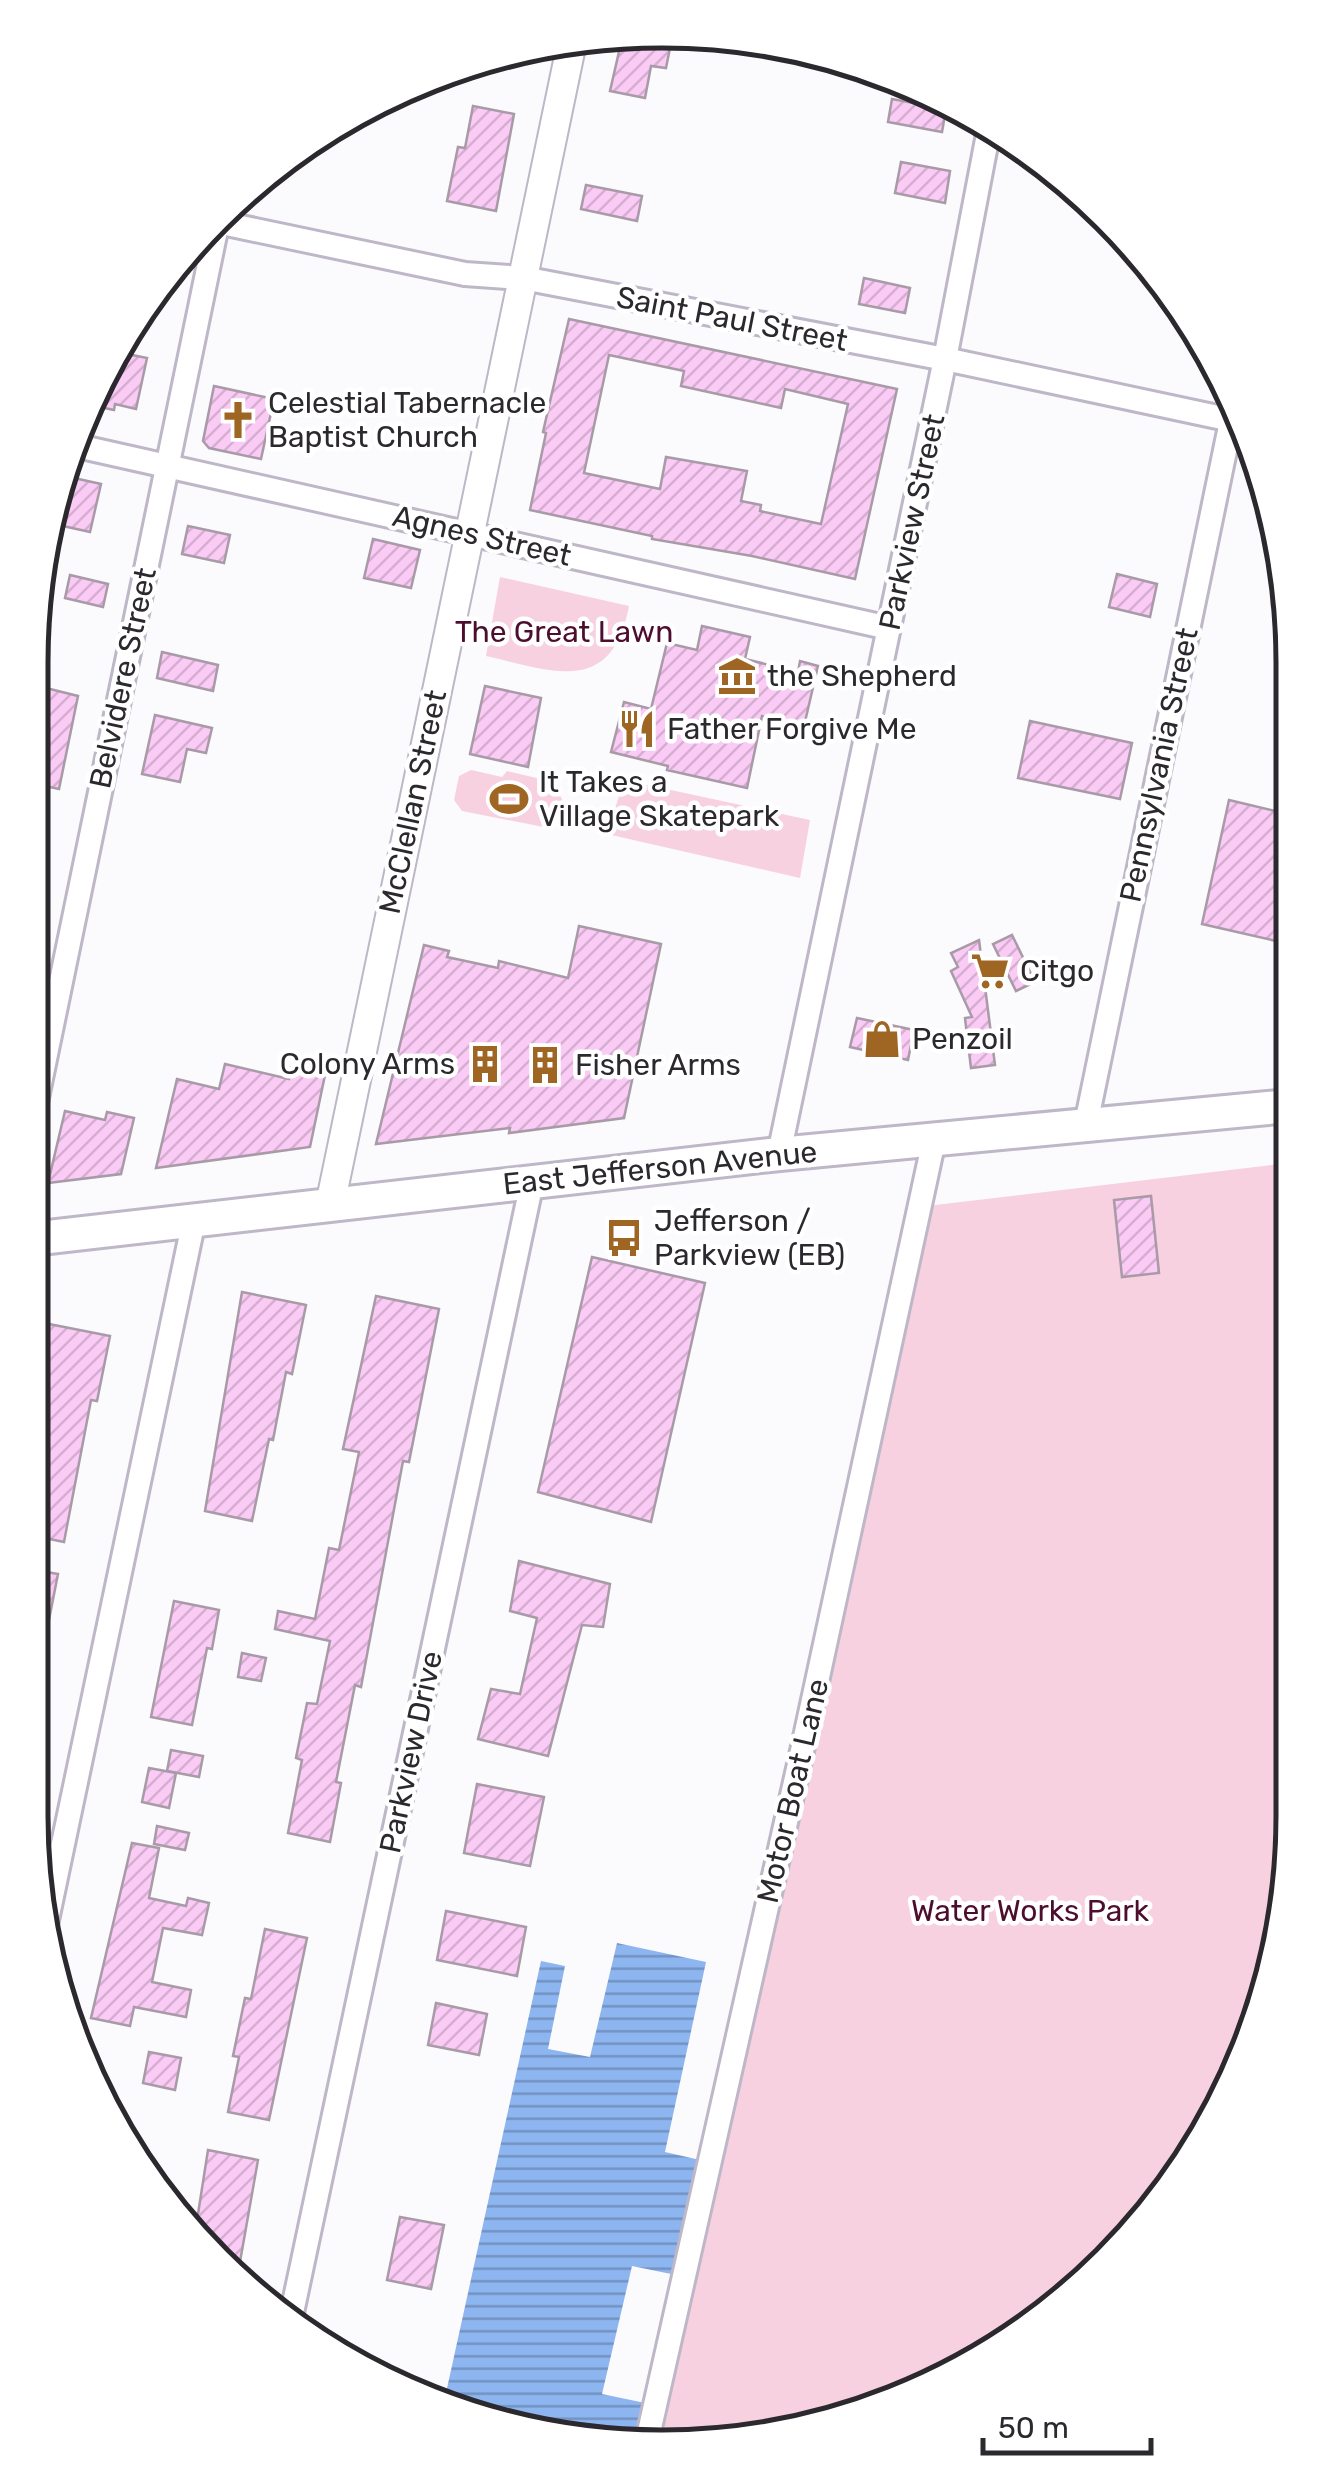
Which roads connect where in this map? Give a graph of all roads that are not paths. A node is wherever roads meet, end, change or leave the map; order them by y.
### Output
1 (569, 55) edge
2 (987, 141) edge
3 (230, 225) edge
4 (213, 242) edge
5 (522, 278) junction
6 (946, 359) junction
7 (1223, 413) edge
8 (1232, 435) edge
9 (86, 448) edge
10 (166, 464) junction
11 (469, 533) junction
12 (889, 628) junction
13 (48, 1043) edge
14 (1276, 1107) edge
15 (1086, 1124) junction
16 (934, 1140) junction
17 (779, 1154) junction
18 (532, 1182) junction
19 (330, 1205) junction
20 (194, 1220) junction
21 (48, 1237) edge
22 (53, 1893) edge
23 (293, 2308) edge
24 (650, 2430) edge

1 - 5 street, McClellan Street
2 - 6 street, Parkview Street
3 - 5 street, Saint Paul Street
4 - 10 street, Belvidere Street
5 - 6 street, Saint Paul Street
5 - 11 street, McClellan Street
6 - 7 street, Saint Paul Street
6 - 12 street, Parkview Street
8 - 15 street, Pennsylvania Street
9 - 10 street, Agnes Street
10 - 11 street, Agnes Street
10 - 13 street, Belvidere Street
11 - 12 street, Agnes Street
11 - 19 street, McClellan Street
12 - 17 street, Parkview Street
14 - 15 main road, East Jefferson Avenue
15 - 16 main road, East Jefferson Avenue
16 - 17 main road, East Jefferson Avenue
16 - 24 street, Motor Boat Lane
17 - 18 main road, East Jefferson Avenue
18 - 19 main road, East Jefferson Avenue
18 - 23 street, Parkview Drive
19 - 20 main road, East Jefferson Avenue
20 - 21 main road, East Jefferson Avenue
20 - 22 street

